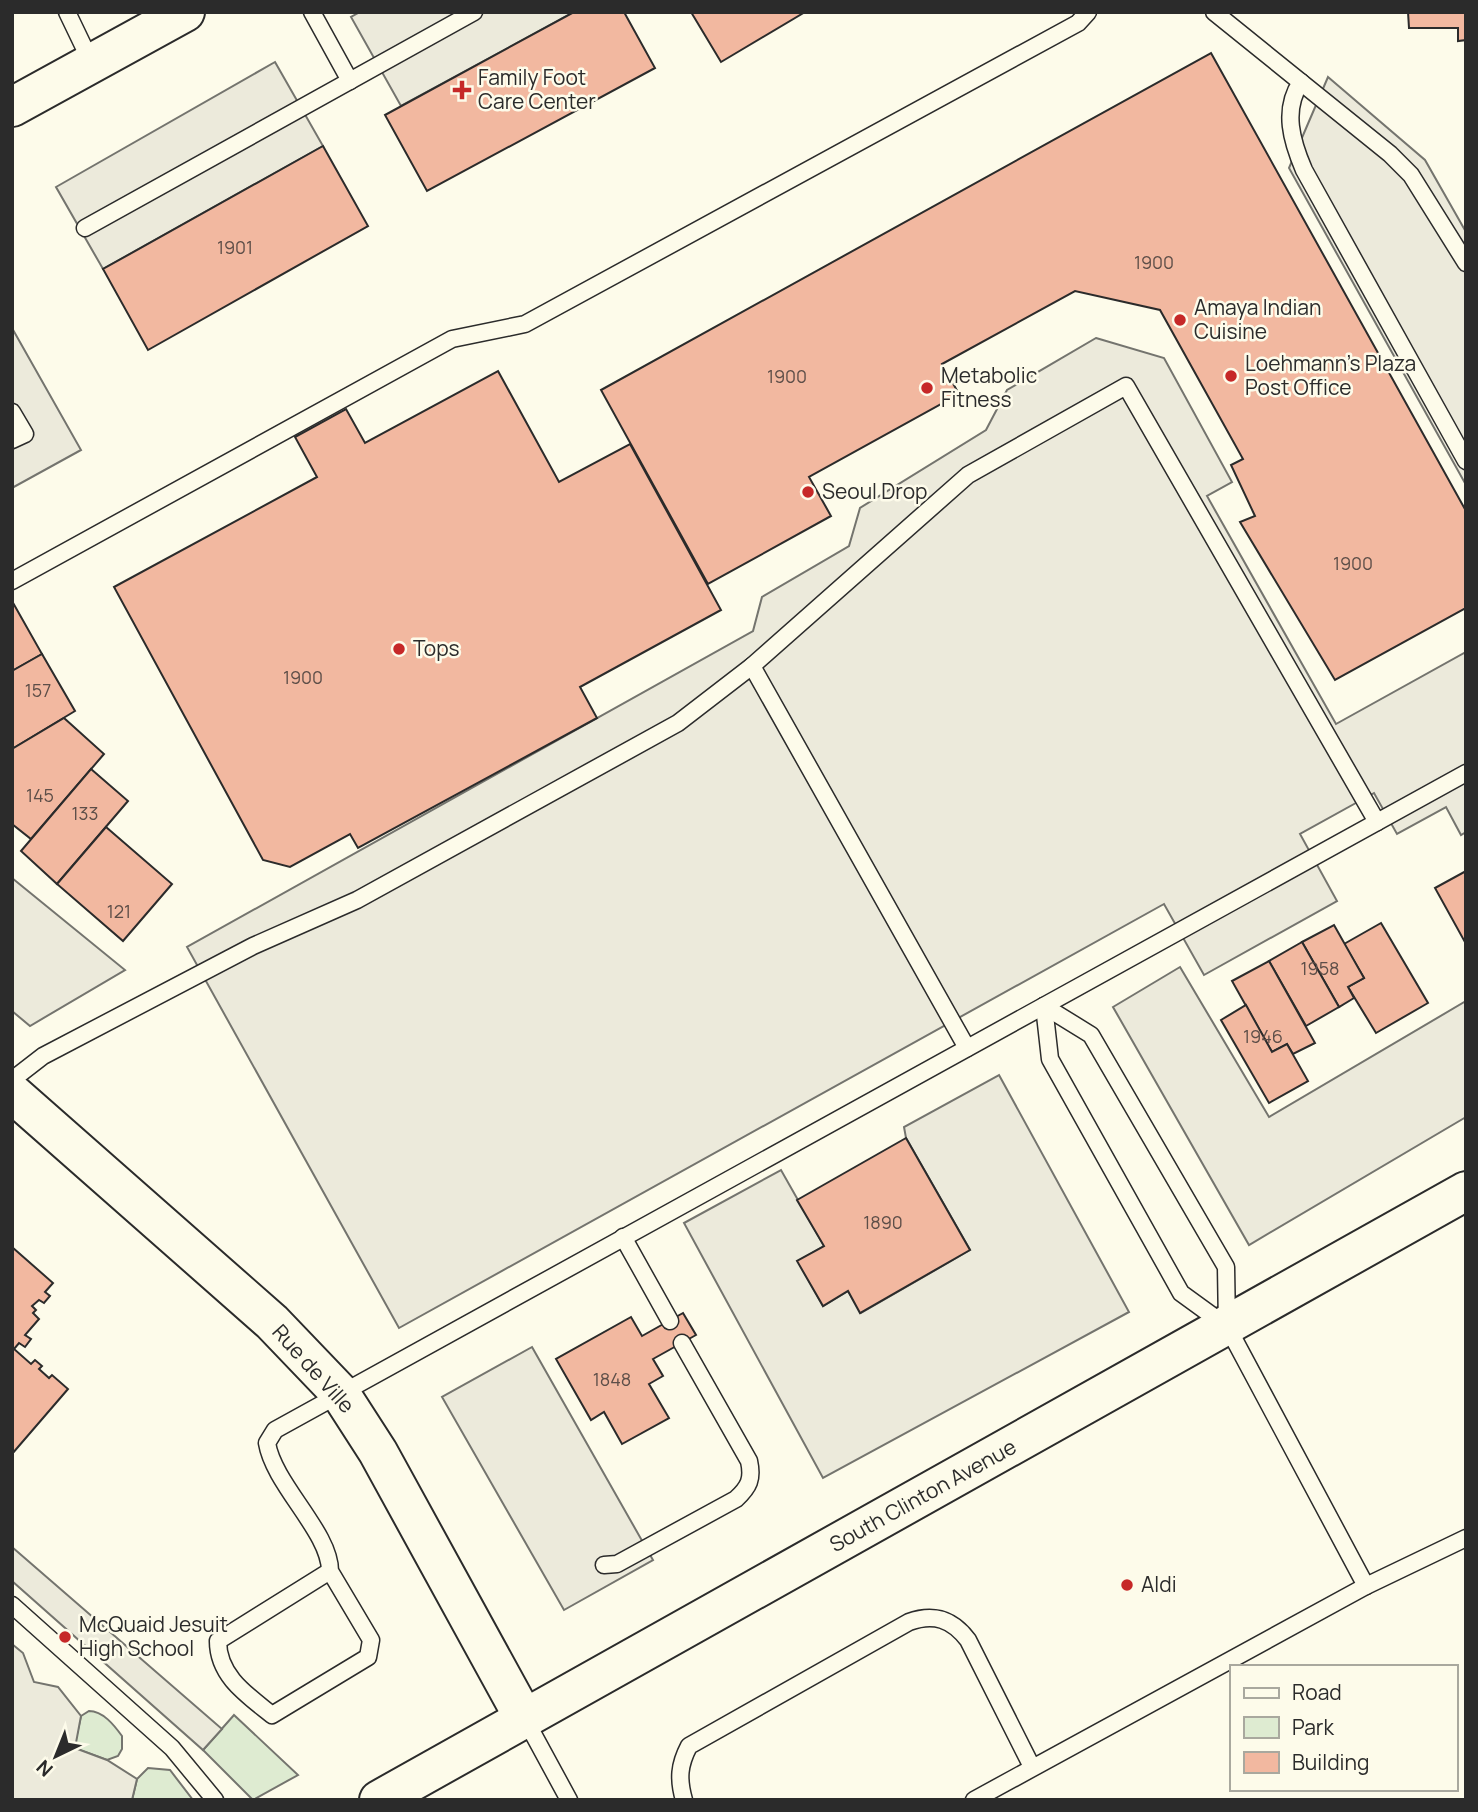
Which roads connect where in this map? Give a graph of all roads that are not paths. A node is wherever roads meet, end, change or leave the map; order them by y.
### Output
1 (67, 12) edge
2 (185, 12) edge
3 (312, 12) edge
4 (474, 12) edge
5 (1088, 12) edge
6 (1214, 12) edge
7 (91, 62) junction
8 (350, 81) junction
9 (1301, 82) junction
10 (12, 107) edge
11 (85, 228) dead end
12 (1466, 263) edge
13 (12, 412) edge
14 (12, 440) edge
15 (1466, 461) edge
16 (12, 581) edge
17 (752, 666) junction
18 (1466, 773) edge
19 (1377, 822) junction
20 (1044, 1006) junction
21 (967, 1048) junction
22 (15, 1098) edge
23 (1466, 1191) edge
24 (623, 1237) junction
25 (670, 1321) dead end
26 (1227, 1326) junction
27 (682, 1343) dead end
28 (340, 1393) junction
29 (1466, 1538) edge
30 (604, 1565) dead end
31 (330, 1571) junction
32 (1366, 1586) junction
33 (12, 1605) edge
34 (524, 1718) junction
35 (1031, 1767) junction
36 (215, 1800) edge
37 (379, 1800) edge
38 (569, 1800) edge
39 (684, 1800) edge
40 (974, 1800) edge

1 - 7 lane
2 - 7 street
3 - 8 lane
4 - 8 lane
5 - 16 lane
6 - 9 lane
7 - 10 street
8 - 11 lane
9 - 12 lane
9 - 15 lane
13 - 14 lane
17 - 19 lane
17 - 21 lane
17 - 22 lane
18 - 19 lane
19 - 20 lane
20 - 21 lane
20 - 26 lane
20 - 26 lane
21 - 24 lane
22 - 28 street, Rue de Ville
23 - 26 street, South Clinton Avenue
24 - 25 lane
24 - 28 lane
26 - 32 lane
26 - 34 street, South Clinton Avenue
27 - 30 lane
28 - 31 lane
28 - 34 street, Rue de Ville
29 - 32 lane
31 - 31 lane
32 - 35 lane
33 - 36 lane
34 - 37 street, South Clinton Avenue
34 - 38 lane
35 - 39 lane
35 - 40 lane

